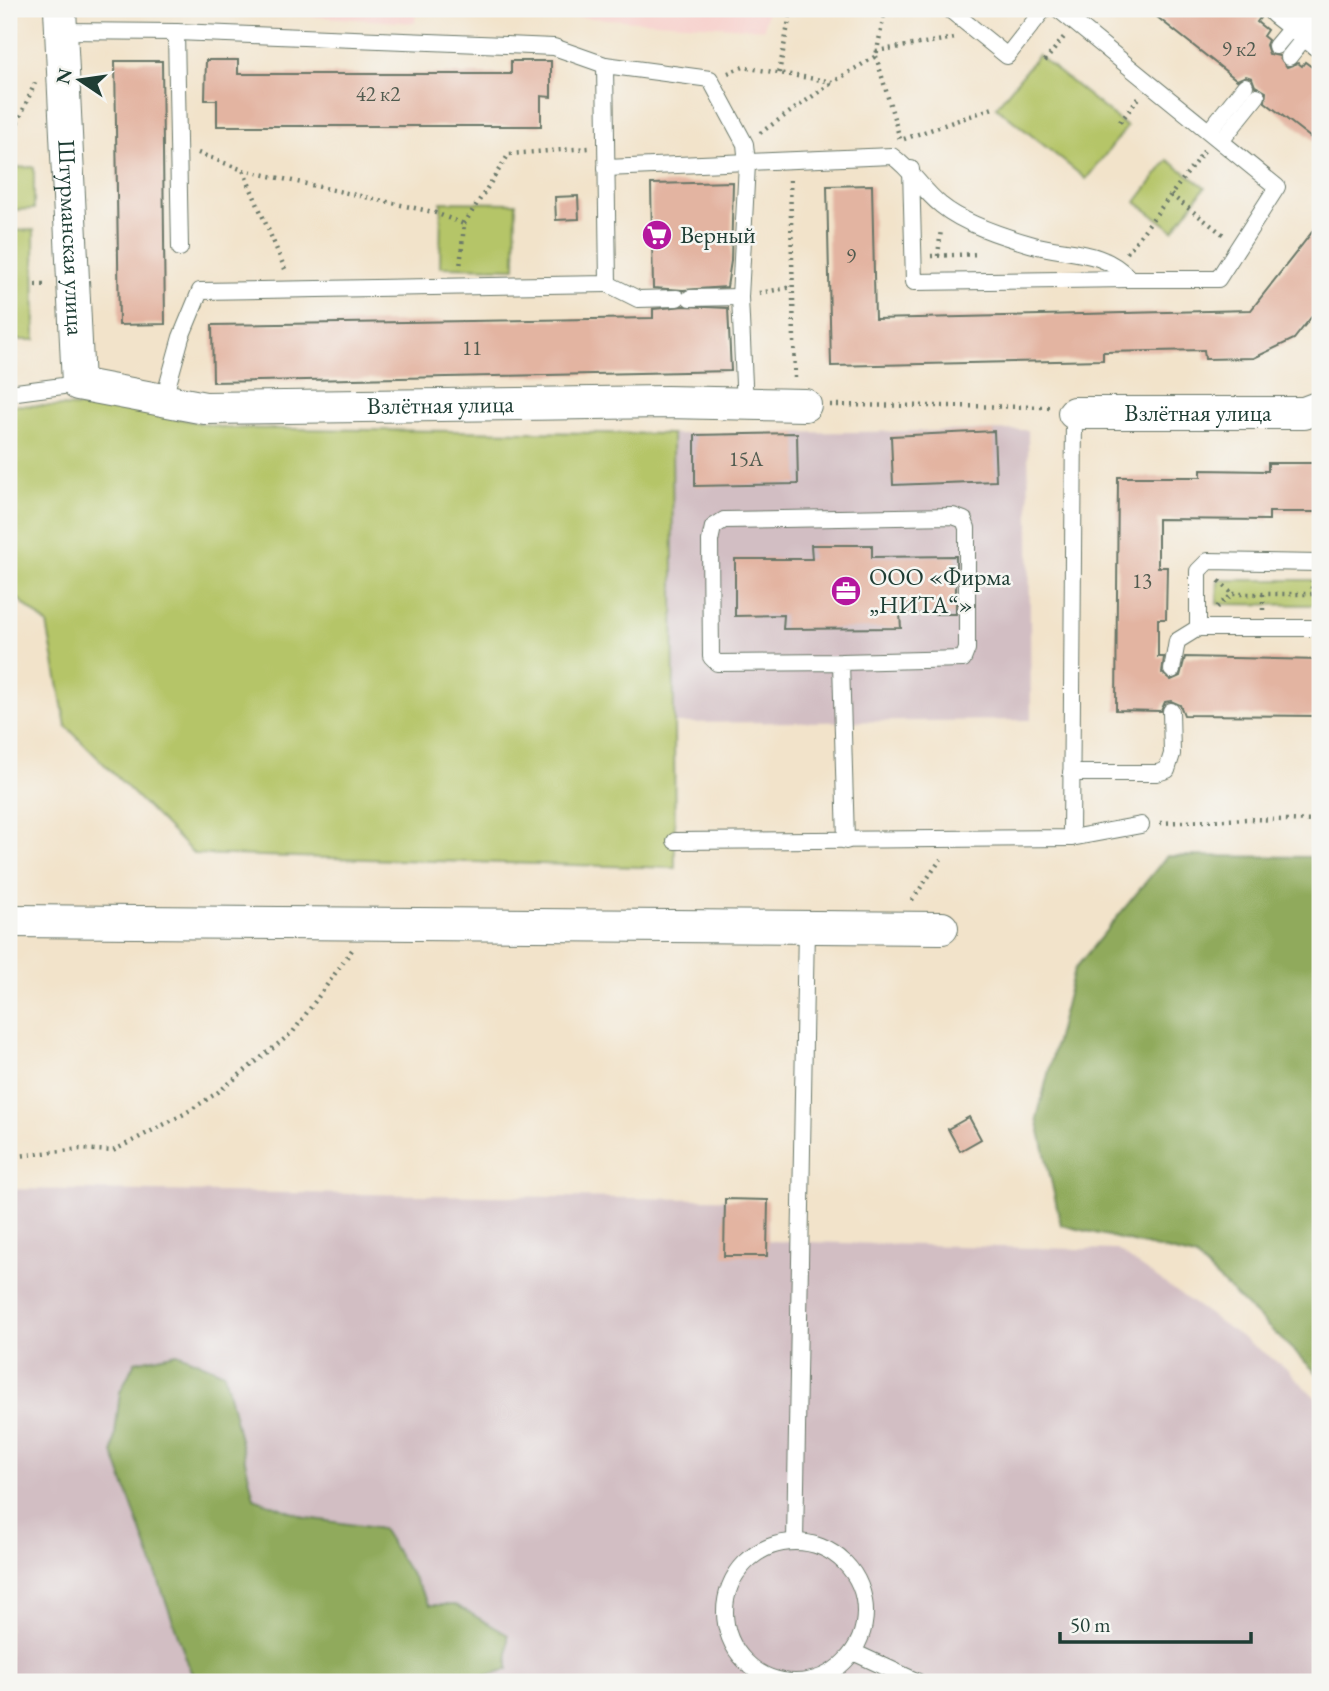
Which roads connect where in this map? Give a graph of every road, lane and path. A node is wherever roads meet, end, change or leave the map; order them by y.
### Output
1 (791, 9) edge
2 (885, 9) edge
3 (949, 9) edge
4 (1044, 9) edge
5 (1058, 9) edge
6 (60, 20) edge
7 (176, 32) junction
8 (953, 38) dead end
9 (1056, 48) dead end
10 (876, 54) junction
11 (1045, 61) dead end
12 (605, 65) junction
13 (778, 74) junction
14 (710, 79) junction
15 (833, 82) junction
16 (1251, 91) dead end
17 (996, 107) dead end
18 (1131, 108) dead end
19 (1120, 122) dead end
20 (1215, 136) junction
21 (745, 144) junction
22 (179, 146) junction
23 (606, 147) junction
24 (790, 162) junction
25 (747, 164) junction
26 (606, 169) junction
27 (911, 169) junction
28 (243, 170) junction
29 (1171, 195) junction
30 (464, 224) junction
31 (993, 230) junction
32 (1239, 246) junction
33 (180, 248) dead end
34 (979, 254) junction
35 (913, 256) junction
36 (1118, 266) junction
37 (1130, 279) junction
38 (980, 281) junction
39 (608, 284) junction
40 (459, 287) junction
41 (793, 287) junction
42 (293, 289) junction
43 (740, 296) junction
44 (78, 384) junction
45 (9, 393) edge
46 (163, 402) junction
47 (800, 405) junction
48 (745, 406) junction
49 (1320, 407) edge
50 (1074, 413) junction
51 (1316, 562) edge
52 (1198, 628) junction
53 (1320, 628) edge
54 (841, 662) junction
55 (1172, 670) dead end
56 (1171, 710) dead end
57 (1072, 773) junction
58 (1320, 821) edge
59 (1141, 825) joint
60 (1071, 838) junction
61 (955, 839) junction
62 (675, 841) dead end
63 (846, 841) junction
64 (9, 921) edge
65 (367, 925) junction
66 (806, 927) junction
67 (903, 928) junction
68 (942, 928) dead end
69 (9, 1157) edge
70 (795, 1541) junction
71 (853, 1652) junction
72 (758, 1678) edge
73 (795, 1682) edge
74 (918, 1682) edge

1 - 13 path
2 - 10 path
3 - 4 lane
5 - 20 lane
6 - 7 lane
6 - 44 street, Штурманская улица
7 - 12 lane
7 - 22 lane
8 - 10 path
9 - 11 path
10 - 15 path
10 - 17 path
12 - 14 lane
12 - 23 lane
13 - 14 path
13 - 15 path
14 - 21 lane
15 - 21 path
16 - 20 lane
18 - 19 path
20 - 29 path
20 - 32 lane
21 - 25 lane
22 - 28 path
22 - 33 lane
23 - 26 lane
23 - 30 path
24 - 25 lane
24 - 27 lane
24 - 41 path
25 - 26 lane
25 - 43 lane
26 - 39 lane
27 - 31 lane
27 - 35 lane
28 - 30 path
28 - 42 path
29 - 32 path
29 - 36 path
30 - 40 path
31 - 34 path
31 - 36 lane
32 - 37 lane
34 - 35 path
34 - 38 path
35 - 38 lane
36 - 37 lane
37 - 38 lane
39 - 40 lane
39 - 43 lane
40 - 42 lane
41 - 43 path
41 - 47 path
42 - 46 lane
43 - 48 lane
44 - 45 lane
44 - 46 street, Взлётная улица
46 - 48 street, Взлётная улица
47 - 48 street, Взлётная улица
47 - 50 path
49 - 50 street, Взлётная улица
50 - 57 lane
51 - 52 path
51 - 52 lane
52 - 53 lane
52 - 55 lane
54 - 54 lane
54 - 63 lane
56 - 57 lane
57 - 60 lane
58 - 59 path
59 - 60 lane
60 - 61 lane
61 - 63 lane
61 - 67 path
62 - 63 lane
64 - 65 street
65 - 66 street
65 - 69 path
66 - 67 street
66 - 70 lane
67 - 68 street
70 - 71 lane
70 - 72 lane
71 - 73 lane
71 - 74 lane
72 - 73 lane

